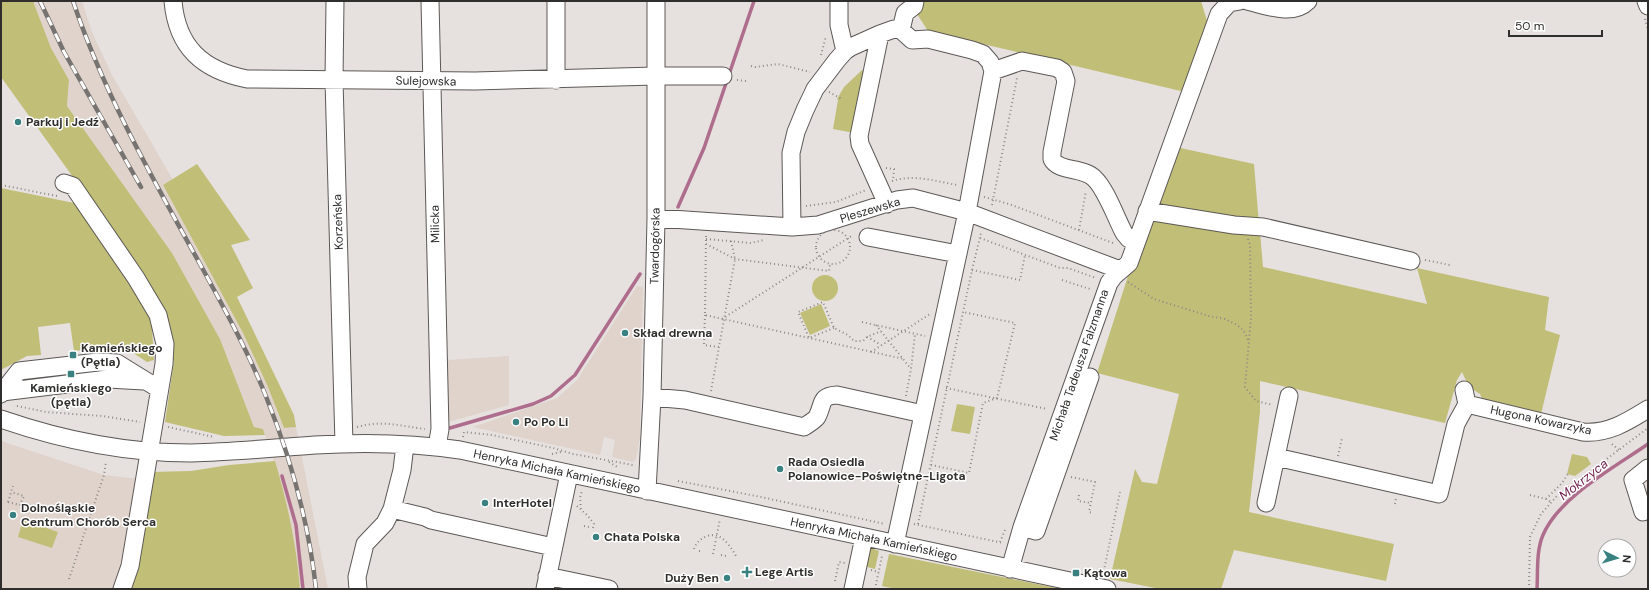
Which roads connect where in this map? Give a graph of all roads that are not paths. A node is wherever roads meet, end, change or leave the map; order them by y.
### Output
1 (173, 1) edge
2 (335, 1) edge
3 (430, 1) edge
4 (556, 1) edge
5 (656, 1) edge
6 (839, 1) edge
7 (915, 1) edge
8 (1240, 1) edge
9 (1308, 1) edge
10 (1646, 1) edge
11 (1254, 2) edge
12 (1648, 6) edge
13 (901, 30) junction
14 (880, 34) junction
15 (845, 51) junction
16 (993, 71) junction
17 (655, 76) junction
18 (729, 78) road end
19 (334, 80) junction
20 (556, 80) junction
21 (432, 82) junction
22 (61, 190) road end
23 (887, 204) junction
24 (1147, 211) junction
25 (968, 212) junction
26 (656, 218) junction
27 (792, 227) junction
28 (868, 237) road end
29 (1135, 246) junction
30 (958, 254) junction
31 (1411, 261) road end
32 (1118, 278) junction
33 (1090, 377) dead end
34 (159, 389) junction
35 (5, 397) edge
36 (652, 397) junction
37 (1288, 402) road end
38 (1648, 409) edge
39 (924, 414) junction
40 (1, 419) edge
41 (344, 444) junction
42 (405, 445) junction
43 (437, 447) junction
44 (149, 451) junction
45 (1276, 457) junction
46 (1648, 468) edge
47 (569, 474) junction
48 (647, 491) junction
49 (1266, 503) dead end
50 (392, 509) junction
51 (1642, 512) dead end
52 (1022, 527) junction
53 (864, 537) junction
54 (554, 547) junction
55 (889, 547) junction
56 (1010, 569) junction
57 (546, 583) edge
58 (122, 589) edge
59 (358, 589) edge
60 (609, 589) edge
61 (854, 589) edge
62 (1107, 589) edge

1 - 19 street, Sulejowska
2 - 19 street, Korzeńska
3 - 21 street, Milicka
4 - 20 street
5 - 17 street, Twardogórska
6 - 15 street
7 - 13 street
8 - 24 street, Michała Tadeusza Falzmanna
9 - 11 street
10 - 12 street
13 - 14 street
13 - 16 street
14 - 15 street
14 - 23 street
15 - 27 street
16 - 25 street
16 - 29 street
17 - 18 street, Sulejowska
17 - 20 street, Sulejowska
17 - 26 street, Twardogórska
19 - 21 street, Sulejowska
19 - 41 street, Korzeńska
20 - 21 street, Sulejowska
21 - 43 street, Milicka
22 - 34 street
23 - 25 street, Pleszewska
23 - 27 street, Pleszewska
24 - 29 street, Michała Tadeusza Falzmanna
24 - 31 street
25 - 30 street
25 - 32 street, Pleszewska
26 - 27 street, Pleszewska
26 - 36 street, Twardogórska
28 - 30 street
29 - 32 street, Michała Tadeusza Falzmanna
30 - 39 street
32 - 52 street, Michała Tadeusza Falzmanna
33 - 52 street
34 - 35 street
34 - 44 street
36 - 39 street
36 - 48 street, Twardogórska
37 - 45 street
38 - 45 street, Hugona Kowarzyka
39 - 55 street
40 - 44 street, Henryka Michała Kamieńskiego
41 - 42 street, Henryka Michała Kamieńskiego
41 - 44 street, Henryka Michała Kamieńskiego
42 - 43 street, Henryka Michała Kamieńskiego
42 - 50 street
43 - 47 street, Henryka Michała Kamieńskiego
44 - 58 street
45 - 49 street
46 - 51 street
47 - 48 street, Henryka Michała Kamieńskiego
47 - 54 street
48 - 53 street, Henryka Michała Kamieńskiego
50 - 54 street
50 - 59 street
52 - 56 street, Michała Tadeusza Falzmanna
53 - 55 street, Henryka Michała Kamieńskiego
53 - 61 street
54 - 57 street
55 - 56 street, Henryka Michała Kamieńskiego
56 - 62 street, Henryka Michała Kamieńskiego
57 - 60 street

